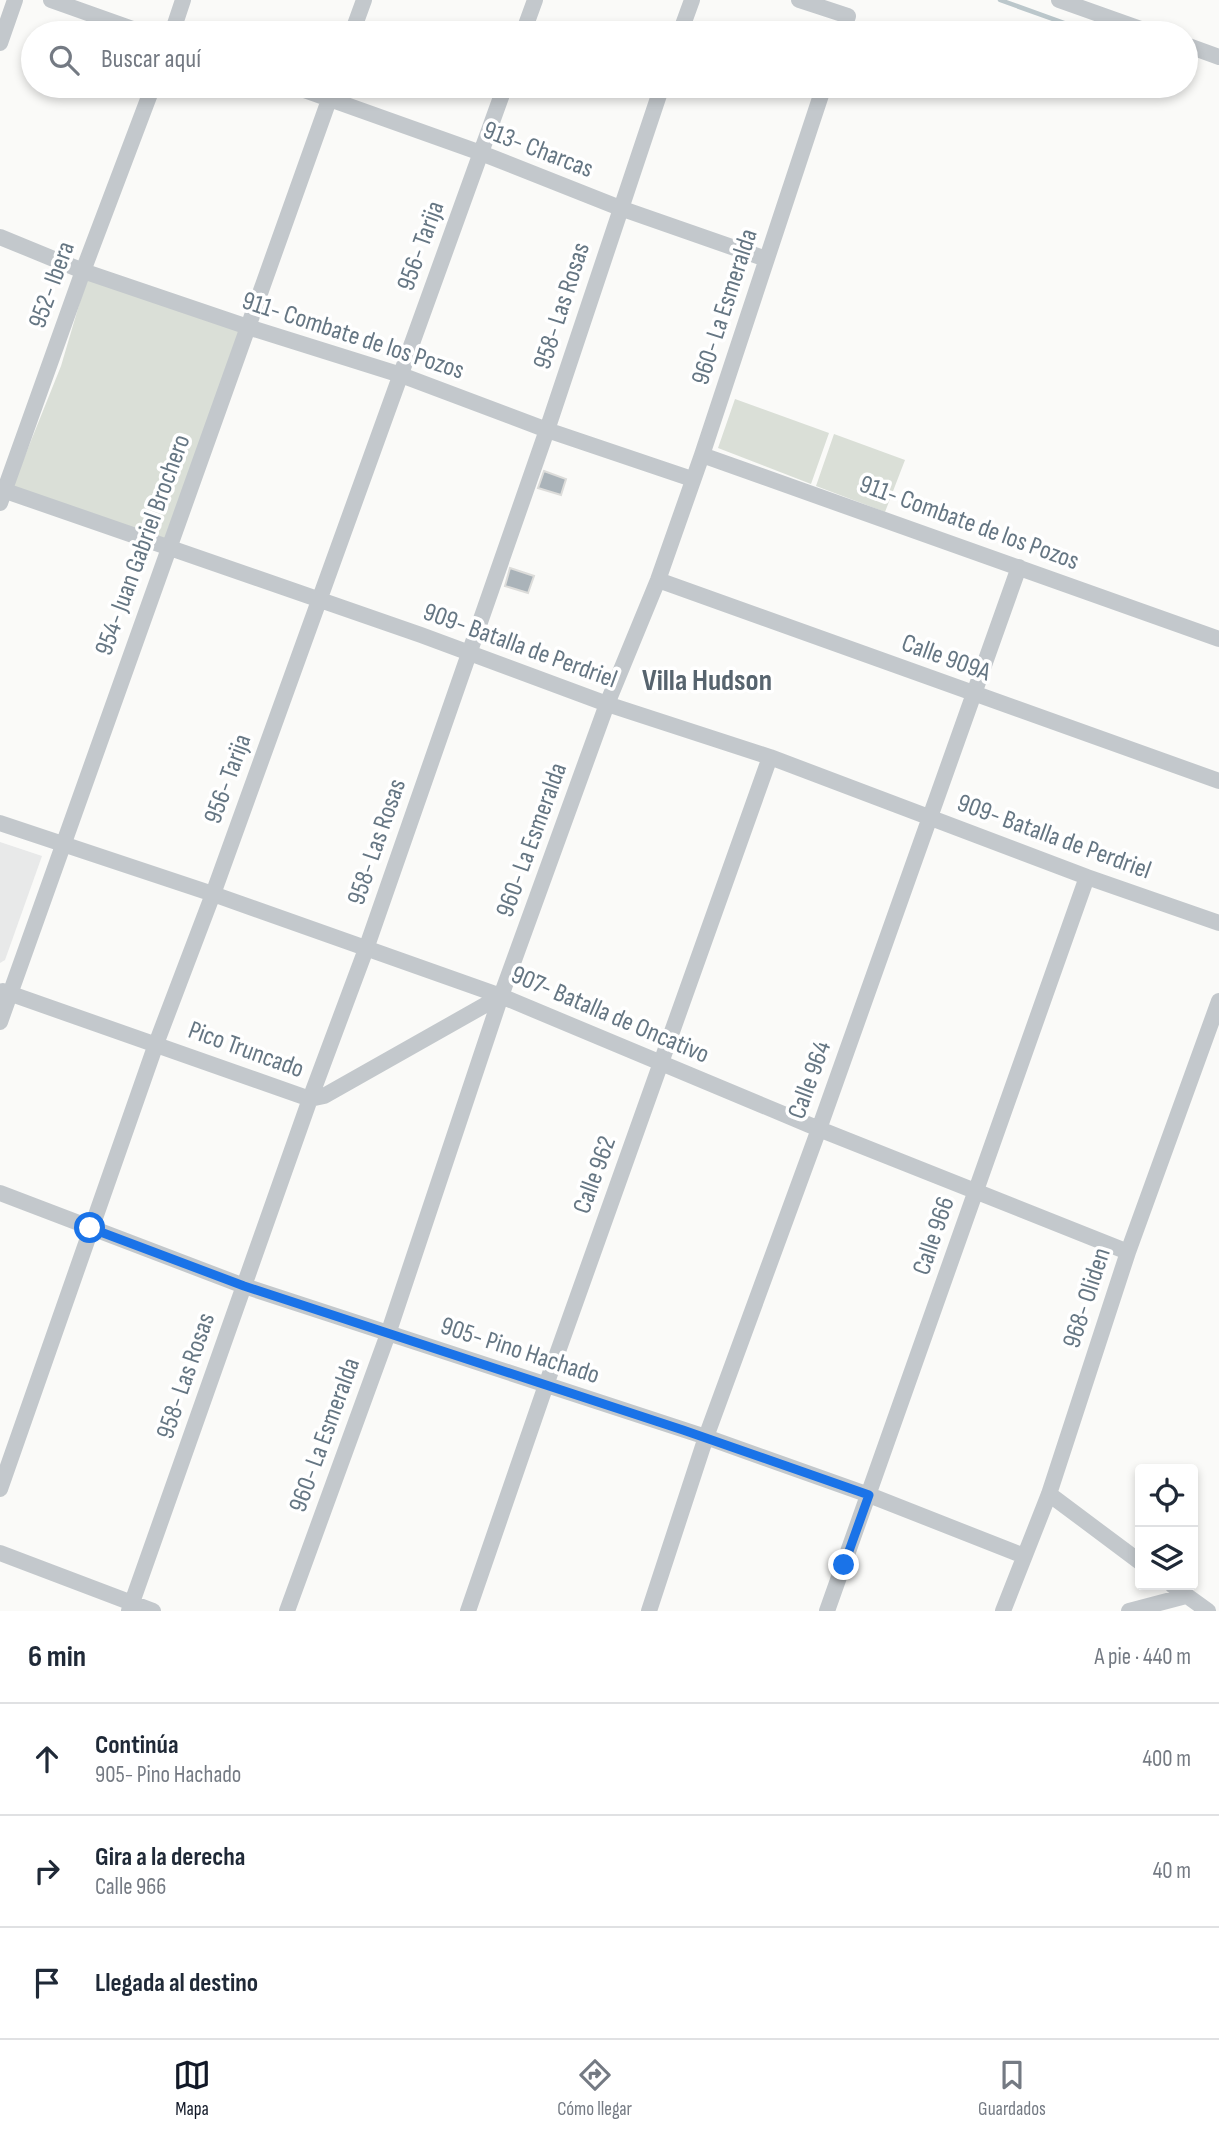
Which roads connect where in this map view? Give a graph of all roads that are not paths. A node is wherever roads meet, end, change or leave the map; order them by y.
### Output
1 (15, 0) edge
2 (51, 0) edge
3 (183, 0) edge
4 (364, 0) edge
5 (535, 0) edge
6 (692, 0) edge
7 (799, 0) edge
8 (1059, 0) edge
9 (110, 21) edge
10 (176, 21) edge
11 (356, 21) edge
12 (527, 21) edge
13 (685, 21) edge
14 (846, 21) edge
15 (1118, 21) edge
16 (0, 43) edge
17 (1198, 49) edge
18 (1219, 57) edge
19 (148, 98) edge
20 (330, 98) edge
21 (347, 98) edge
22 (501, 98) edge
23 (658, 98) edge
24 (820, 98) edge
25 (481, 153) junction
26 (620, 208) junction
27 (0, 237) edge
28 (766, 259) junction
29 (83, 271) junction
30 (248, 327) junction
31 (401, 375) junction
32 (547, 429) junction
33 (702, 455) junction
34 (692, 479) junction
35 (1, 494) edge
36 (168, 548) junction
37 (1019, 567) junction
38 (658, 580) junction
39 (319, 601) junction
40 (1219, 639) edge
41 (469, 652) junction
42 (973, 694) junction
43 (607, 704) junction
44 (770, 757) junction
45 (1219, 781) edge
46 (930, 816) junction
47 (0, 823) edge
48 (64, 845) junction
49 (1087, 877) junction
50 (213, 894) junction
51 (1219, 923) edge
52 (366, 949) junction
53 (5, 992) edge
54 (501, 996) junction
55 (1219, 1001) edge
56 (0, 1022) edge
57 (156, 1044) junction
58 (661, 1063) junction
59 (310, 1099) junction
60 (819, 1129) junction
61 (975, 1192) junction
62 (0, 1193) edge
63 (90, 1228) junction
64 (1128, 1252) junction
65 (244, 1286) junction
66 (388, 1334) junction
67 (546, 1385) junction
68 (706, 1437) junction
69 (0, 1489) edge
70 (1049, 1494) junction
71 (869, 1495) junction
72 (0, 1553) edge
73 (1024, 1556) junction
74 (1135, 1558) edge
75 (1178, 1590) edge
76 (1186, 1596) junction
77 (130, 1607) edge
78 (153, 1611) edge
79 (287, 1611) edge
80 (468, 1611) edge
81 (649, 1611) edge
82 (827, 1611) edge
83 (1003, 1611) edge
84 (1129, 1611) edge
85 (1208, 1611) edge

1 - 16 street
2 - 9 street
3 - 10 street
4 - 11 street
5 - 12 street
6 - 13 street
7 - 14 street
8 - 15 street
17 - 18 street
19 - 29 street, 952- Ibera
20 - 30 street, 954- Juan Gabriel Brochero
21 - 25 street, 913- Charcas
22 - 25 street, 956- Tarija
23 - 26 street, 958- Las Rosas
24 - 28 street, 960- La Esmeralda
25 - 26 street, 913- Charcas
25 - 31 street, 956- Tarija
26 - 28 street, 913- Charcas
26 - 32 street, 958- Las Rosas
27 - 29 street, 911- Combate de los Pozos
28 - 33 street, 960- La Esmeralda
29 - 30 street, 911- Combate de los Pozos
29 - 35 street, 952- Ibera
30 - 31 street, 911- Combate de los Pozos
30 - 36 street, 954- Juan Gabriel Brochero
31 - 32 street, 911- Combate de los Pozos
31 - 39 street, 956- Tarija
32 - 34 street, 911- Combate de los Pozos
32 - 41 street, 958- Las Rosas
33 - 34 street, 960- La Esmeralda
33 - 37 street, 911- Combate de los Pozos
34 - 38 street, 960- La Esmeralda
35 - 36 street, 909- Batalla de Perdriel
36 - 39 street, 909- Batalla de Perdriel
36 - 48 street, 954- Juan Gabriel Brochero
37 - 40 street, 911- Combate de los Pozos
37 - 42 street, Calle 964
38 - 42 street, Calle 909A
38 - 43 street, 960- La Esmeralda
39 - 41 street, 909- Batalla de Perdriel
39 - 50 street, 956- Tarija
41 - 43 street, 909- Batalla de Perdriel
41 - 52 street, 958- Las Rosas
42 - 45 street, Calle 909A
42 - 46 street, Calle 964
43 - 44 street, 909- Batalla de Perdriel
43 - 54 street, 960- La Esmeralda
44 - 46 street, 909- Batalla de Perdriel
44 - 58 street, Calle 962
46 - 49 street, 909- Batalla de Perdriel
46 - 60 street, Calle 964
47 - 48 street, 907- Batalla de Oncativo
48 - 50 street, 907- Batalla de Oncativo
48 - 53 street, 954- Juan Gabriel Brochero
49 - 51 street, 909- Batalla de Perdriel
49 - 61 street, Calle 966
50 - 52 street, 907- Batalla de Oncativo
50 - 57 street, 956- Tarija
52 - 54 street, 907- Batalla de Oncativo
52 - 59 street, 958- Las Rosas
53 - 56 street, 954- Juan Gabriel Brochero
53 - 57 street, Pico Truncado
54 - 58 street, 907- Batalla de Oncativo
54 - 59 street, Pico Truncado
54 - 66 street, 960- La Esmeralda
55 - 64 street, 968- Oliden
57 - 59 street, Pico Truncado
57 - 63 street, 956- Tarija
58 - 60 street, 907- Batalla de Oncativo
58 - 67 street, Calle 962
59 - 65 street, 958- Las Rosas
60 - 61 street, 907- Batalla de Oncativo
60 - 68 street, Calle 964
61 - 64 street, 907- Batalla de Oncativo
61 - 71 street, Calle 966
62 - 63 street, 905- Pino Hachado
63 - 65 street, 905- Pino Hachado
63 - 69 street, 956- Tarija
64 - 70 street, 968- Oliden
65 - 66 street, 905- Pino Hachado
65 - 77 street, 958- Las Rosas
66 - 67 street, 905- Pino Hachado
66 - 79 street, 960- La Esmeralda
67 - 68 street, 905- Pino Hachado
67 - 80 street, Calle 962
68 - 71 street, 905- Pino Hachado
68 - 81 street, Calle 964
70 - 73 street, 968- Oliden
70 - 74 street
71 - 73 street, 905- Pino Hachado
71 - 82 street, Calle 966
72 - 77 street
73 - 83 street, 968- Oliden
75 - 76 street
76 - 84 street
76 - 85 street
77 - 78 street

